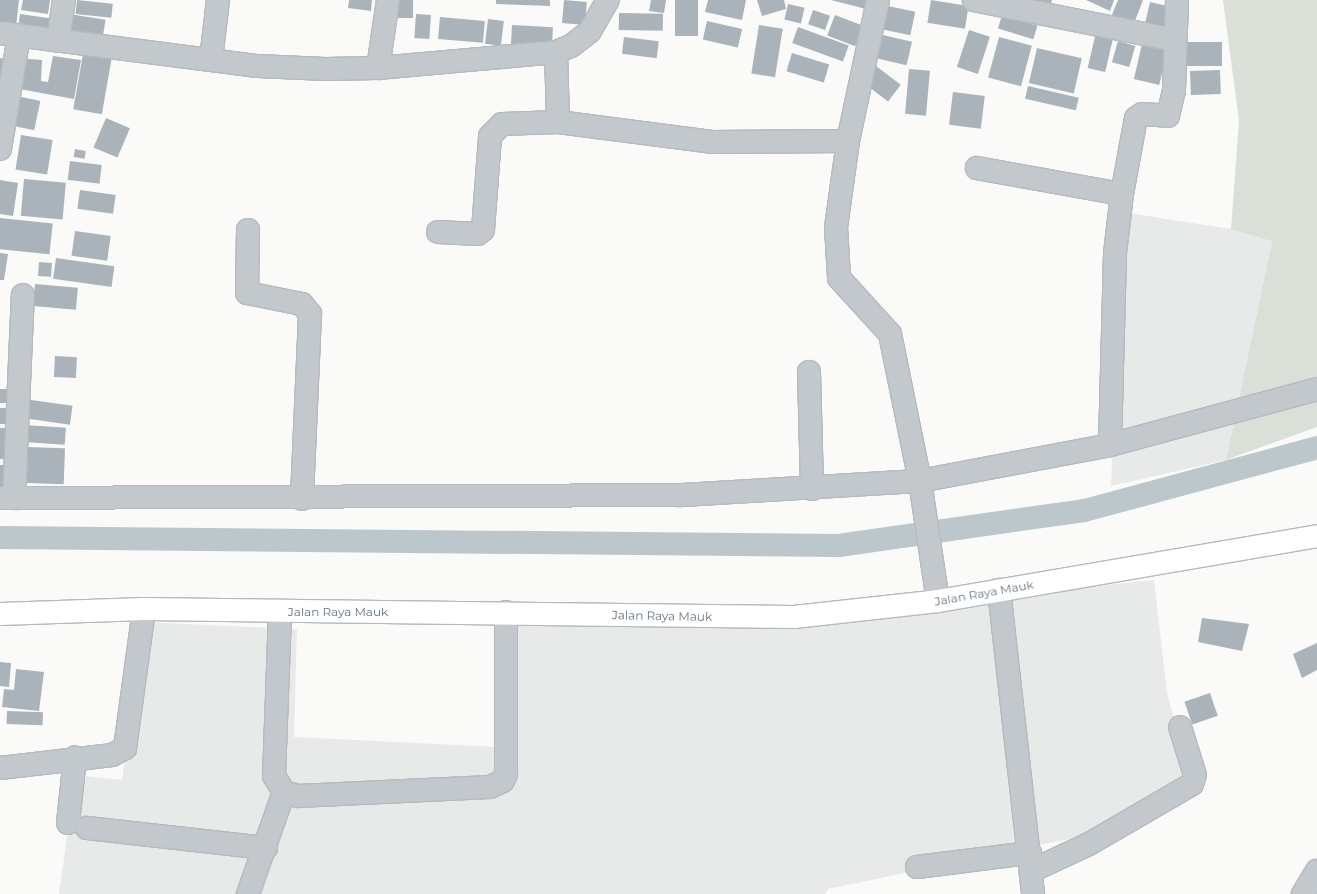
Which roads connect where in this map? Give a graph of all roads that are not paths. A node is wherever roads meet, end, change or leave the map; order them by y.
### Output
1 (64, 0) edge
2 (218, 0) edge
3 (388, 0) edge
4 (608, 0) edge
5 (878, 0) edge
6 (974, 0) edge
7 (1177, 0) edge
8 (9, 34) edge
9 (1175, 40) junction
10 (58, 42) junction
11 (556, 52) junction
12 (211, 60) junction
13 (378, 68) junction
14 (558, 122) junction
15 (848, 141) junction
16 (0, 149) edge
17 (977, 168) dead end
18 (1122, 194) junction
19 (248, 230) dead end
20 (438, 232) dead end
21 (23, 295) dead end
22 (809, 372) dead end
23 (1317, 389) edge
24 (1110, 445) junction
25 (921, 487) junction
26 (812, 489) junction
27 (7, 498) edge
28 (302, 499) junction
29 (1317, 536) edge
30 (999, 590) junction
31 (936, 592) junction
32 (144, 609) junction
33 (280, 612) junction
34 (506, 612) junction
35 (0, 614) edge
36 (1180, 727) dead end
37 (75, 757) junction
38 (0, 768) edge
39 (284, 792) junction
40 (266, 848) junction
41 (1030, 862) junction
42 (917, 867) dead end
43 (1317, 871) edge
44 (248, 894) edge
45 (1032, 894) edge
46 (1304, 894) edge

1 - 10 street
2 - 12 street
3 - 13 street
4 - 11 street
5 - 15 street
6 - 9 street
7 - 9 street
8 - 10 street
8 - 16 street
9 - 18 street
10 - 12 street
11 - 13 street
11 - 14 street
12 - 13 street
14 - 15 street
14 - 20 street
15 - 25 street
17 - 18 street
18 - 24 street
19 - 28 street
21 - 27 street
22 - 26 street
23 - 24 street
24 - 25 street
25 - 26 street
25 - 31 street
26 - 28 street
27 - 28 street
29 - 30 main road, Jalan Raya Mauk
30 - 31 main road, Jalan Raya Mauk
30 - 41 street
31 - 34 main road, Jalan Raya Mauk
32 - 33 main road, Jalan Raya Mauk
32 - 35 main road, Jalan Raya Mauk
32 - 37 street
33 - 34 main road, Jalan Raya Mauk
33 - 39 street
34 - 39 street
36 - 41 street
37 - 38 street
37 - 40 street
39 - 40 street
40 - 44 street
41 - 42 street
41 - 45 street
43 - 46 street

